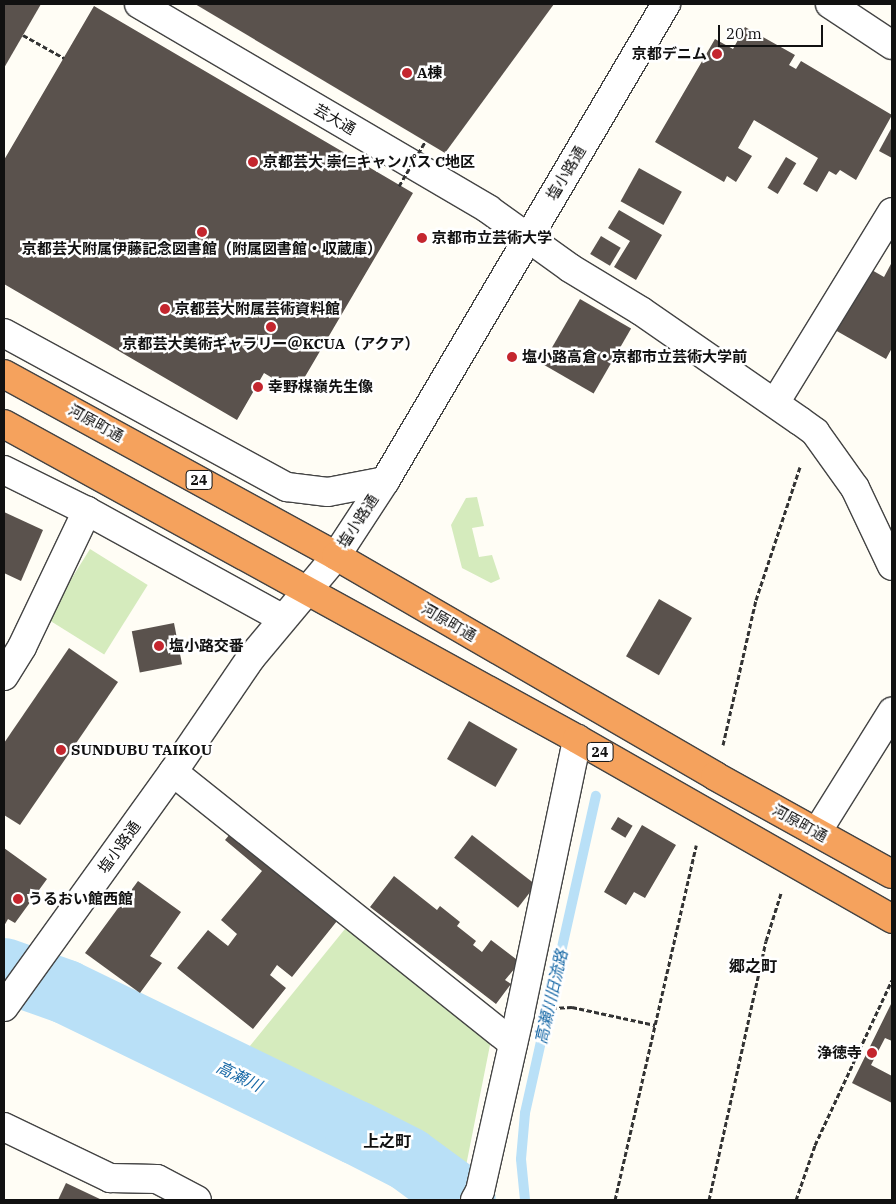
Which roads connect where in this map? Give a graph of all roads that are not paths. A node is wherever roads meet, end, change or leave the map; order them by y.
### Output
1 (139, 4) edge
2 (666, 4) edge
3 (847, 9) edge
4 (892, 44) edge
5 (892, 212) edge
6 (528, 238) junction
7 (4, 333) edge
8 (4, 374) edge
9 (775, 402) junction
10 (4, 424) edge
11 (4, 470) edge
12 (385, 481) junction
13 (87, 511) junction
14 (336, 556) junction
15 (892, 566) edge
16 (305, 590) junction
17 (282, 618) junction
18 (4, 676) edge
19 (892, 712) edge
20 (577, 739) junction
21 (173, 772) junction
22 (817, 832) junction
23 (892, 874) edge
24 (892, 919) edge
25 (5, 1006) edge
26 (513, 1043) junction
27 (4, 1127) edge
28 (478, 1196) edge
29 (197, 1200) edge

1 - 6 street, 芸大通
2 - 6 street, 塩小路通
3 - 4 street
5 - 9 street
6 - 9 street, 芸大通
6 - 12 street, 塩小路通
7 - 12 street
8 - 14 highway, 河原町通 / 24
9 - 15 street, 芸大通
10 - 16 highway, 24
11 - 13 street
12 - 14 street, 塩小路通
13 - 17 street
13 - 18 street
14 - 16 street, 塩小路通
14 - 22 highway, 河原町通 / 24
16 - 17 street, 塩小路通
16 - 20 highway, 24
17 - 21 street, 塩小路通
19 - 22 street
20 - 24 highway, 24
20 - 26 street
21 - 25 street, 塩小路通
21 - 26 street
22 - 23 highway, 河原町通 / 24
26 - 28 street
27 - 29 street

